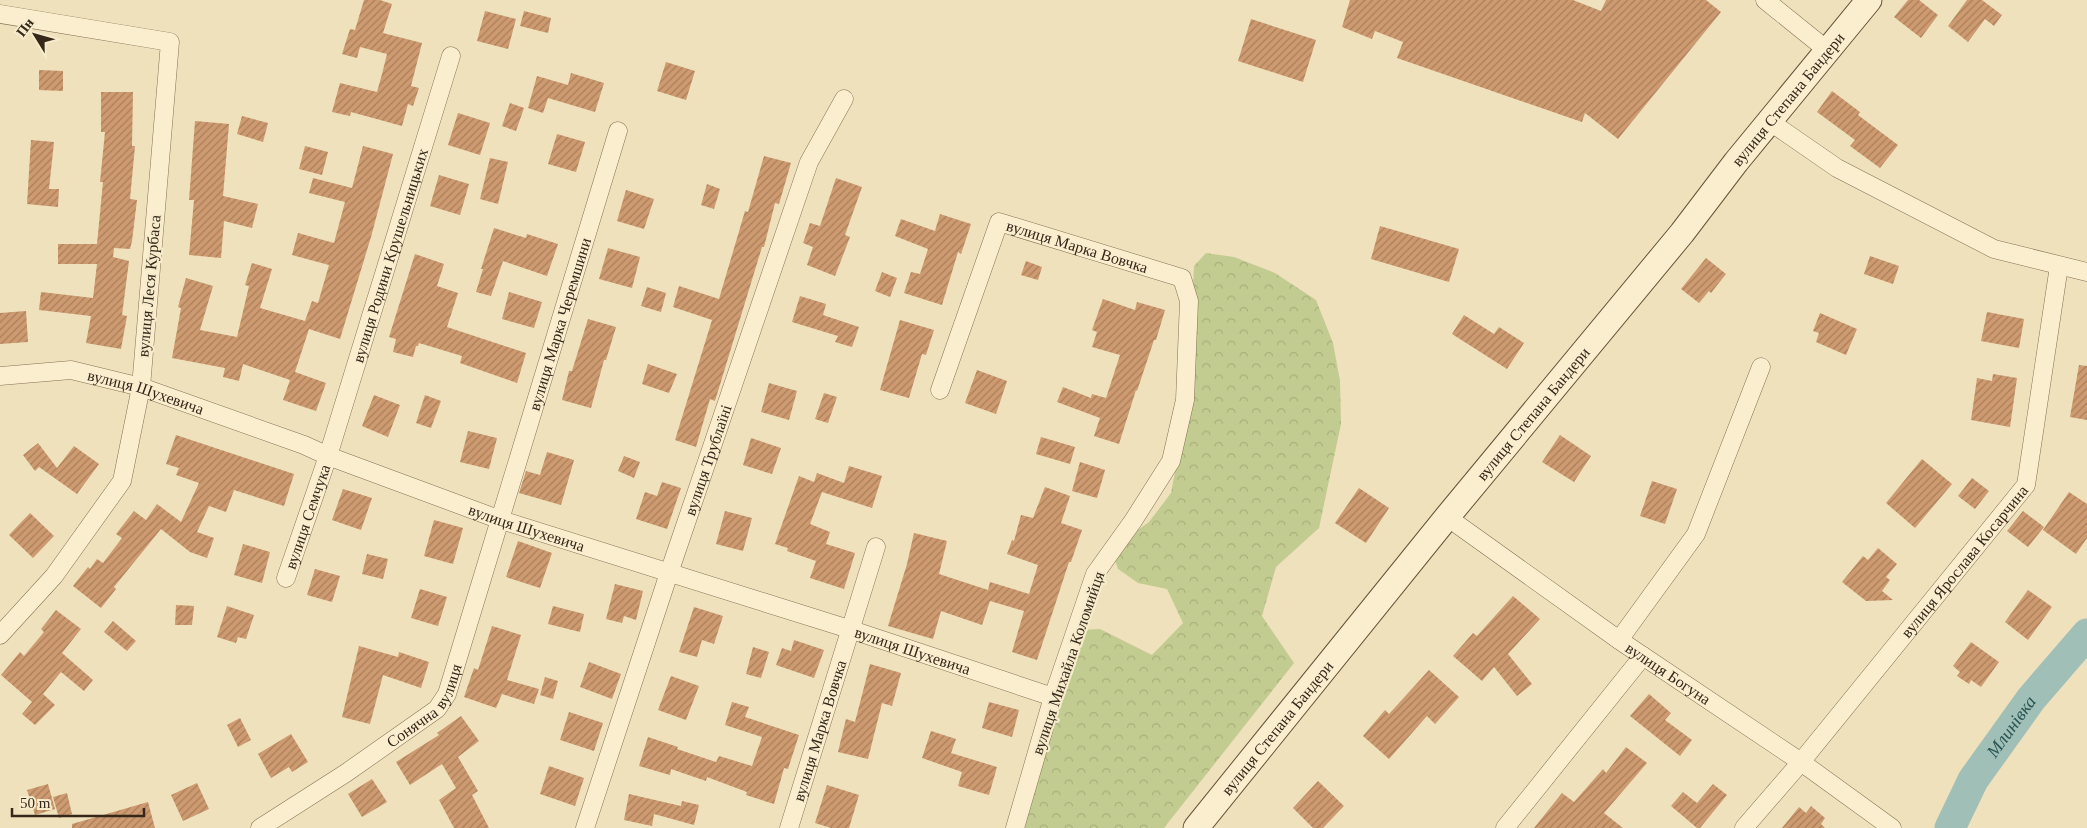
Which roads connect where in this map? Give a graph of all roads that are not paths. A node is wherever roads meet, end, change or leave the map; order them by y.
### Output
1 (1765, 0) edge
2 (1868, 0) edge
3 (0, 14) edge
4 (1827, 50) junction
5 (451, 56) dead end
6 (844, 98) dead end
7 (1769, 121) junction
8 (618, 131) dead end
9 (2059, 266) junction
10 (2087, 272) edge
11 (1182, 278) joint
12 (1761, 366) dead end
13 (0, 376) edge
14 (141, 387) junction
15 (940, 390) dead end
16 (328, 456) junction
17 (1447, 516) junction
18 (498, 519) junction
19 (876, 547) dead end
20 (669, 573) junction
21 (286, 578) dead end
22 (850, 629) junction
23 (0, 635) edge
24 (1619, 640) junction
25 (1643, 656) junction
26 (1053, 697) junction
27 (1801, 762) junction
28 (260, 828) edge
29 (585, 828) edge
30 (789, 828) edge
31 (1014, 828) edge
32 (1196, 828) edge
33 (1505, 828) edge
34 (1744, 828) edge
35 (1892, 828) edge

1 - 4 street
2 - 4 main road, вулиця Степана Бандери
3 - 14 street, вулиця Леся Курбаса
4 - 7 main road, вулиця Степана Бандери
5 - 16 street, вулиця Родини Крушельницьких
6 - 20 street, вулиця Трублаїні
7 - 9 street
7 - 17 main road, вулиця Степана Бандери
8 - 18 street, вулиця Марка Черемшини
9 - 10 street
9 - 27 street, вулиця Ярослава Косарчина
11 - 15 street, вулиця Марка Вовчка
11 - 26 street, вулиця Михайла Коломийця
12 - 24 street
13 - 14 street, вулиця Шухевича
14 - 16 street, вулиця Шухевича
14 - 23 street, вулиця Леся Курбаса
16 - 18 street, вулиця Шухевича
16 - 21 street, вулиця Семчука
17 - 24 street, вулиця Богуна
17 - 32 main road, вулиця Степана Бандери
18 - 20 street, вулиця Шухевича
18 - 28 street, Сонячна вулиця
19 - 22 street, вулиця Марка Вовчка
20 - 22 street, вулиця Шухевича
20 - 29 street, вулиця Трублаїні
22 - 26 street, вулиця Шухевича
22 - 30 street, вулиця Марка Вовчка
24 - 25 street, вулиця Богуна
25 - 27 street, вулиця Богуна
25 - 33 street
26 - 31 street, вулиця Михайла Коломийця
27 - 34 street, вулиця Ярослава Косарчина
27 - 35 street, вулиця Богуна

